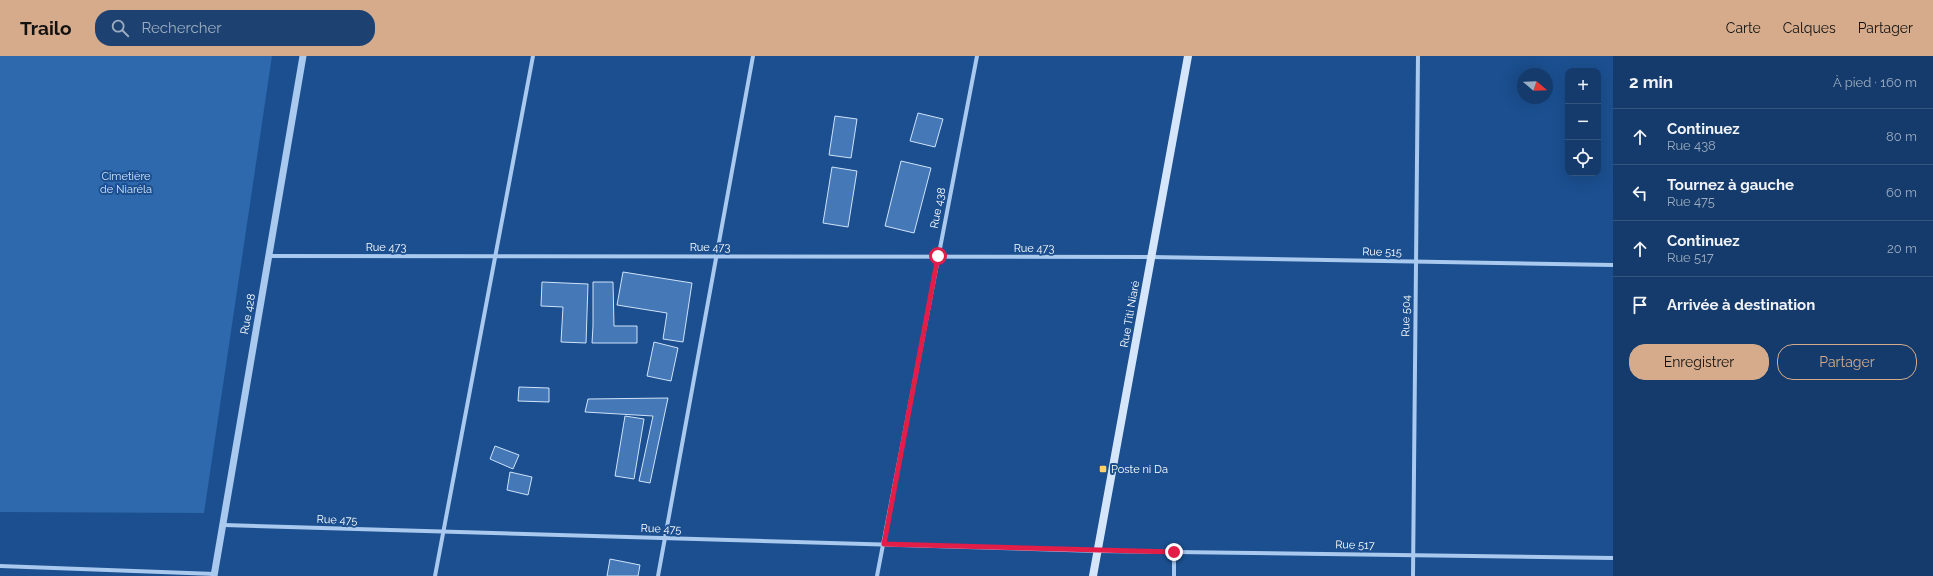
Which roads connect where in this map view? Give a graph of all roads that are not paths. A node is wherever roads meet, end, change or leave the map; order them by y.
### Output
1 (303, 56) edge
2 (533, 56) edge
3 (753, 56) edge
4 (977, 56) edge
5 (1188, 56) edge
6 (1418, 56) edge
7 (269, 256) junction
8 (496, 256) junction
9 (718, 256) junction
10 (938, 256) junction
11 (1151, 257) junction
12 (1416, 262) junction
13 (1613, 265) edge
14 (224, 525) junction
15 (443, 532) junction
16 (666, 538) junction
17 (884, 544) junction
18 (1098, 551) junction
19 (1174, 552) junction
20 (1413, 555) junction
21 (1613, 558) edge
22 (0, 566) edge
23 (214, 575) edge
24 (435, 576) edge
25 (658, 576) edge
26 (877, 576) edge
27 (1093, 576) edge
28 (1174, 576) edge
29 (1413, 576) edge

1 - 7 street, Rue 428
2 - 8 street
3 - 9 street
4 - 10 street, Rue 438
5 - 11 main road, Rue Titi Niaré
6 - 12 street, Rue 504
7 - 8 street, Rue 473
7 - 14 street, Rue 428
8 - 9 street, Rue 473
8 - 15 street
9 - 10 street, Rue 473
9 - 16 street
10 - 11 street, Rue 473
10 - 17 street, Rue 438
11 - 12 street, Rue 515
11 - 18 main road, Rue Titi Niaré
12 - 13 street, Rue 515
12 - 20 street, Rue 504
14 - 15 street, Rue 475
14 - 23 street, Rue 428
15 - 16 street, Rue 475
15 - 24 street
16 - 17 street, Rue 475
16 - 25 street
17 - 18 street, Rue 475
17 - 26 street, Rue 438
18 - 19 street, Rue 517
18 - 27 main road, Rue Titi Niaré
19 - 20 street, Rue 517
19 - 28 street
20 - 21 street, Rue 517
20 - 29 street, Rue 504
22 - 23 street

